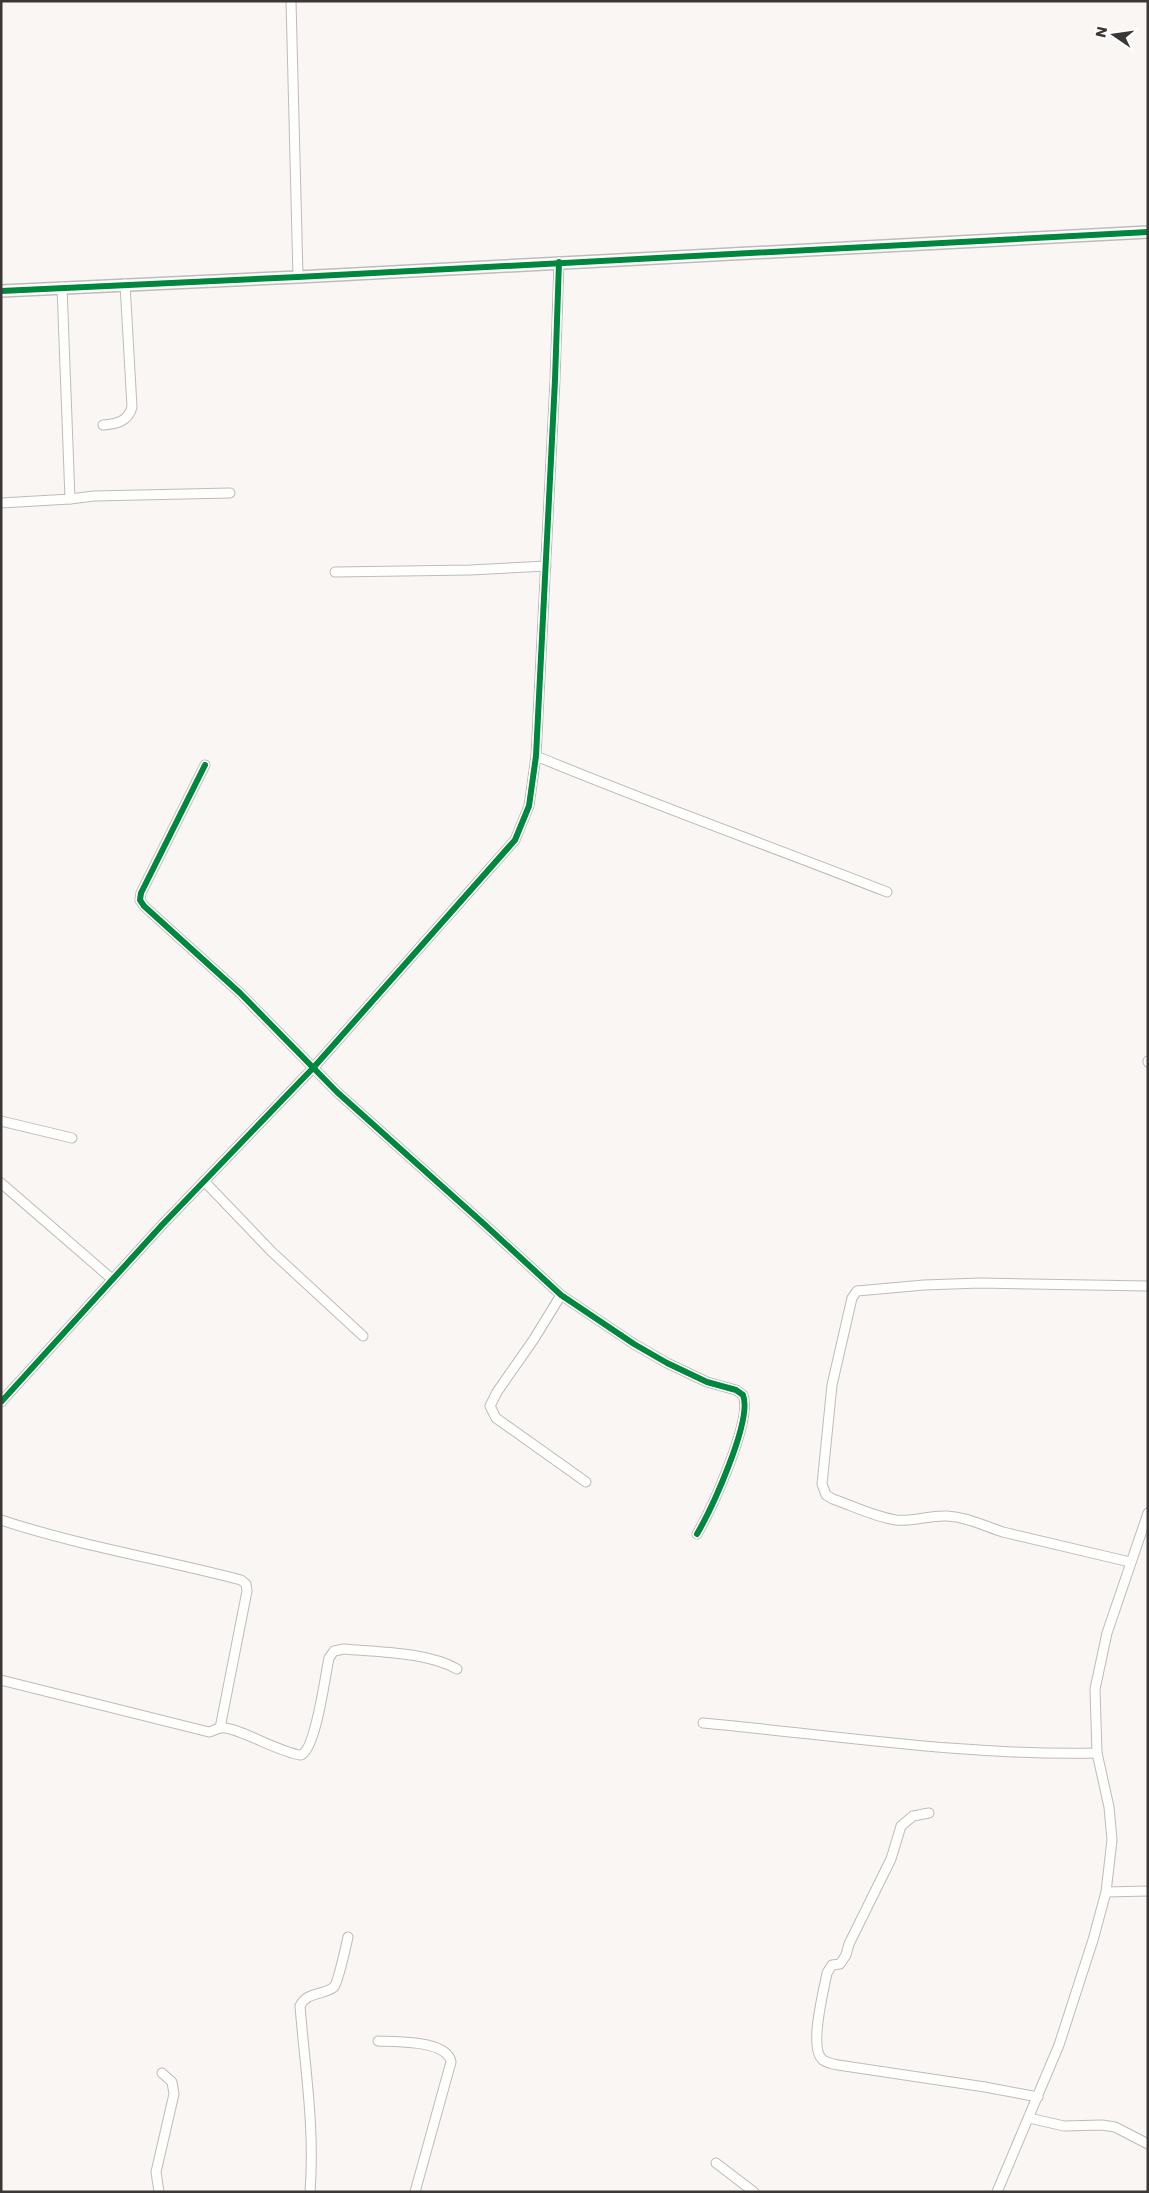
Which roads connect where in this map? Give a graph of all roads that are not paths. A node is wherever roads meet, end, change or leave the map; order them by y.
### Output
1 (291, 1) edge
2 (1148, 232) edge
3 (559, 262) junction
4 (298, 277) junction
5 (125, 284) junction
6 (62, 287) junction
7 (1, 290) edge
8 (103, 425) dead end
9 (230, 493) dead end
10 (70, 499) junction
11 (1, 503) edge
12 (546, 566) junction
13 (335, 572) dead end
14 (536, 756) junction
15 (205, 765) dead end
16 (887, 892) dead end
17 (314, 1067) junction
18 (1, 1121) edge
19 (72, 1138) dead end
20 (204, 1181) junction
21 (1, 1183) edge
22 (112, 1279) junction
23 (1148, 1286) edge
24 (562, 1295) junction
25 (362, 1336) dead end
26 (1, 1402) edge
27 (586, 1482) dead end
28 (1148, 1513) edge
29 (1, 1520) edge
30 (697, 1534) dead end
31 (1130, 1562) junction
32 (458, 1669) dead end
33 (1, 1680) edge
34 (703, 1723) dead end
35 (220, 1728) junction
36 (1097, 1753) junction
37 (929, 1813) dead end
38 (1148, 1891) edge
39 (1106, 1892) junction
40 (348, 1937) dead end
41 (378, 2041) dead end
42 (162, 2073) dead end
43 (1038, 2097) junction
44 (1029, 2118) junction
45 (1148, 2144) edge
46 (716, 2162) dead end
47 (159, 2192) edge
48 (310, 2192) edge
49 (415, 2192) edge
50 (754, 2192) edge
51 (997, 2192) edge

1 - 4 street
2 - 3 street
3 - 4 street
3 - 12 street
4 - 5 street
5 - 6 street
5 - 8 street
6 - 7 street
6 - 10 street
9 - 10 street
10 - 11 street
12 - 13 street
12 - 14 street
14 - 16 street
14 - 17 street
15 - 17 street
17 - 20 street
17 - 24 street
18 - 19 street
20 - 22 street
20 - 25 street
21 - 22 street
22 - 26 street
23 - 31 street
24 - 27 street
24 - 30 street
28 - 31 street
29 - 35 street
31 - 36 street
32 - 35 street
33 - 35 street
34 - 36 street
36 - 39 street
37 - 43 street
38 - 39 street
39 - 43 street
40 - 48 street
41 - 49 street
42 - 47 street
43 - 44 street
44 - 45 street
44 - 51 street
46 - 50 street

